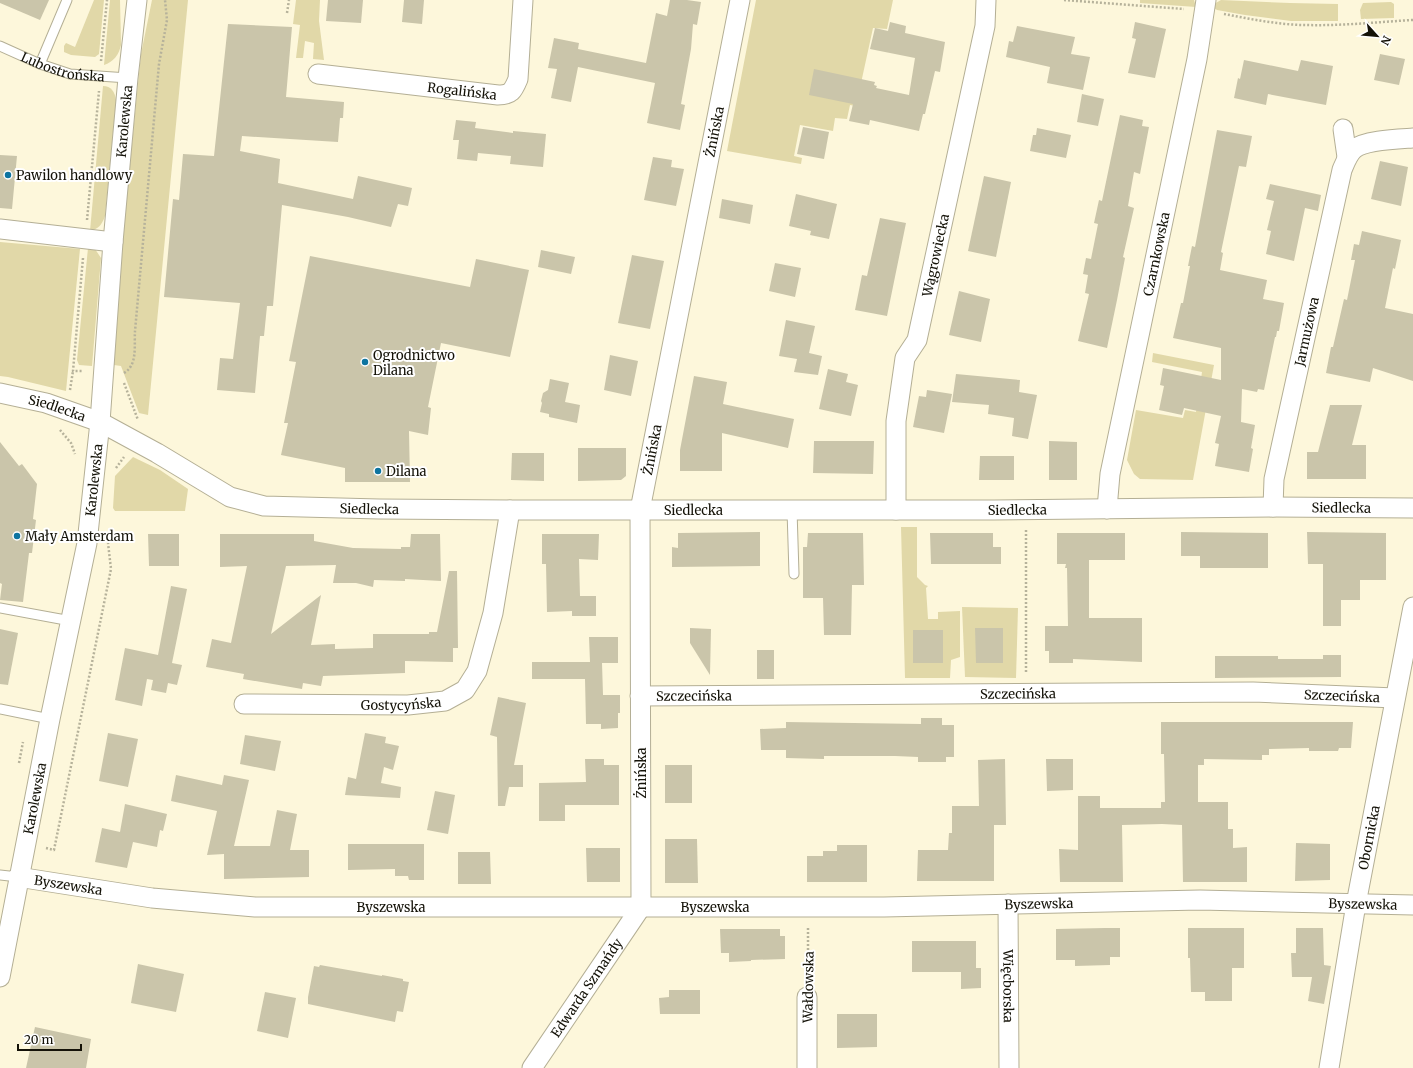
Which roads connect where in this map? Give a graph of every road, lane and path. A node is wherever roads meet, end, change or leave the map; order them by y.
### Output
1 (67, 0) edge
2 (107, 0) edge
3 (137, 0) edge
4 (165, 0) edge
5 (289, 0) edge
6 (523, 0) edge
7 (740, 0) edge
8 (986, 0) edge
9 (1064, 0) edge
10 (1205, 6) edge
11 (287, 13) dead end
12 (1413, 20) edge
13 (0, 46) edge
14 (95, 60) dead end
15 (40, 64) junction
16 (318, 74) dead end
17 (128, 78) junction
18 (1343, 128) dead end
19 (1413, 138) edge
20 (1347, 157) junction
21 (0, 229) edge
22 (113, 242) junction
23 (121, 375) dead end
24 (0, 393) edge
25 (100, 422) junction
26 (58, 428) dead end
27 (75, 456) dead end
28 (1273, 507) junction
29 (1413, 508) edge
30 (1026, 509) junction
31 (1107, 509) junction
32 (510, 510) junction
33 (640, 510) junction
34 (792, 510) junction
35 (896, 510) junction
36 (794, 574) dead end
37 (1413, 607) edge
38 (0, 608) edge
39 (71, 621) junction
40 (1026, 694) junction
41 (640, 696) junction
42 (1395, 698) junction
43 (244, 704) dead end
44 (0, 709) edge
45 (50, 719) junction
46 (9, 876) edge
47 (1008, 904) junction
48 (1356, 904) junction
49 (1413, 905) edge
50 (641, 907) junction
51 (809, 907) junction
52 (0, 977) edge
53 (807, 997) joint
54 (532, 1068) edge
55 (807, 1068) edge
56 (1009, 1068) edge
57 (1329, 1068) edge

1 - 15 lane
2 - 14 path
3 - 17 street, Karolewska
4 - 23 path
5 - 11 path
6 - 16 street, Rogalińska
7 - 33 street, Żnińska
8 - 35 street, Wągrowiecka
9 - 10 path
10 - 12 path
10 - 31 street, Czarnkowska
13 - 15 lane, Lubostrońska
15 - 17 lane, Lubostrońska
17 - 22 street, Karolewska
18 - 20 street, Jarmużowa
19 - 20 street
20 - 28 street, Jarmużowa
21 - 22 street
22 - 25 street, Karolewska
24 - 25 street, Siedlecka
25 - 32 street, Siedlecka
25 - 39 street, Karolewska
26 - 27 path
28 - 29 street, Siedlecka
28 - 31 street, Siedlecka
30 - 31 street, Siedlecka
30 - 35 street, Siedlecka
30 - 40 path
32 - 33 street, Siedlecka
32 - 43 street, Gostycyńska
33 - 34 street, Siedlecka
33 - 41 street, Żnińska
34 - 35 street, Siedlecka
34 - 36 lane
37 - 42 street, Obornicka
38 - 39 lane
39 - 45 street, Karolewska
40 - 41 street, Szczecińska
40 - 42 street, Szczecińska
41 - 50 street, Żnińska
42 - 48 street, Obornicka
44 - 45 lane
45 - 46 street, Karolewska
46 - 50 street, Byszewska
46 - 52 street, Karolewska
47 - 48 street, Byszewska
47 - 51 street, Byszewska
47 - 56 street, Więcborska
48 - 49 street, Byszewska
48 - 57 street, Obornicka
50 - 51 street, Byszewska
50 - 54 street, Edwarda Szmańdy
51 - 53 path, Wałdowska
53 - 55 street, Wałdowska

